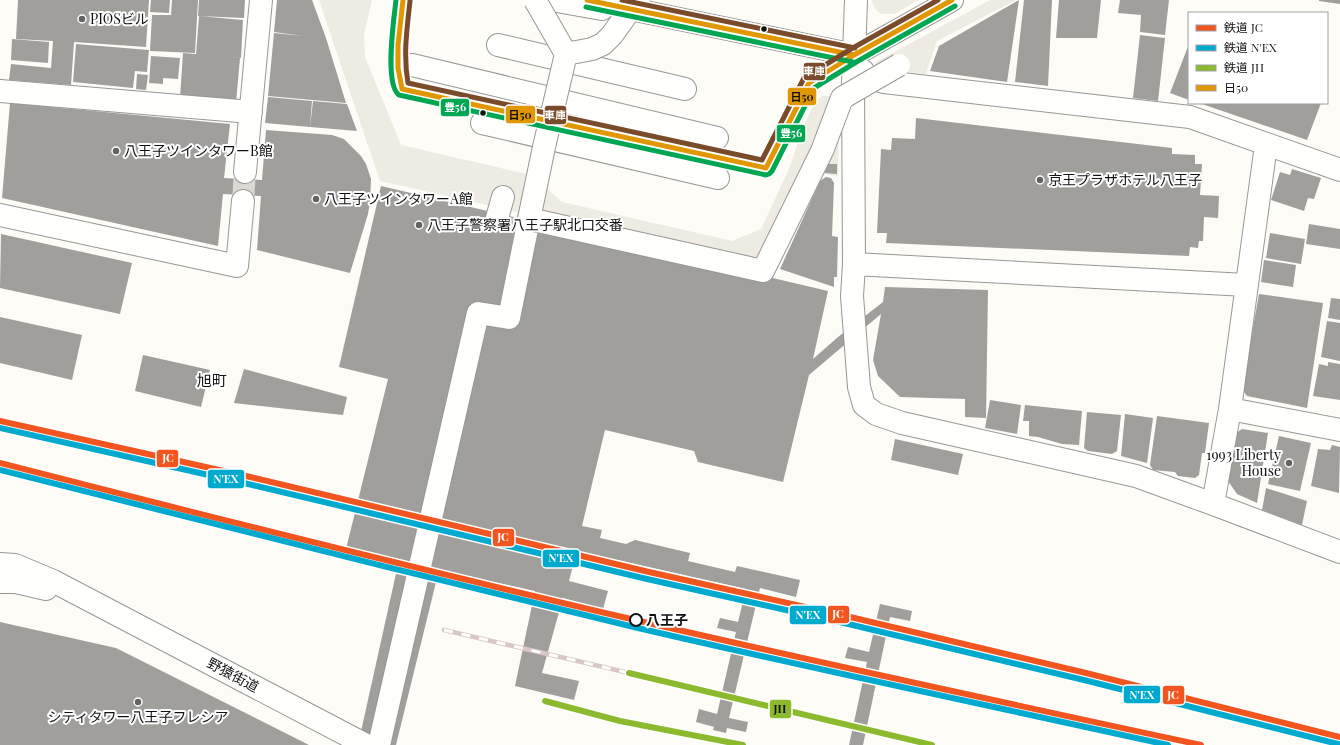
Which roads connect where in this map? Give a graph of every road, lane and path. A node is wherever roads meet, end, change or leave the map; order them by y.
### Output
1 (261, 0) edge
2 (535, 0) edge
3 (856, 0) edge
4 (952, 0) edge
5 (556, 1) edge
6 (592, 3) edge
7 (634, 5) edge
8 (656, 14) junction
9 (549, 24) junction
10 (612, 35) junction
11 (498, 46) dead end
12 (854, 54) junction
13 (564, 63) junction
14 (412, 65) dead end
15 (899, 65) dead end
16 (587, 79) dead end
17 (685, 89) dead end
18 (0, 91) edge
19 (530, 107) dead end
20 (251, 112) junction
21 (552, 112) junction
22 (582, 118) dead end
23 (482, 122) dead end
24 (717, 138) dead end
25 (520, 143) dead end
26 (1266, 145) junction
27 (544, 148) junction
28 (576, 155) dead end
29 (1340, 170) edge
30 (245, 172) tunnel mouth
31 (718, 178) dead end
32 (503, 197) dead end
33 (243, 201) tunnel mouth
34 (0, 215) edge
35 (497, 218) dead end
36 (529, 218) junction
37 (854, 264) junction
38 (1246, 285) junction
39 (1230, 409) junction
40 (1340, 430) edge
41 (1213, 504) junction
42 (1340, 552) edge
43 (0, 564) edge
44 (0, 582) edge
45 (100, 606) junction
46 (366, 745) edge
47 (379, 745) edge

1 - 20 street
2 - 9 street, bridge
3 - 12 street
4 - 12 street
5 - 6 street
5 - 9 street
6 - 7 street
6 - 8 street
6 - 10 street
7 - 8 street
7 - 10 street, bridge
8 - 12 street
9 - 13 street, bridge
10 - 13 street, bridge
11 - 17 street
12 - 26 street
12 - 37 street
13 - 16 street
13 - 21 street, bridge
14 - 24 street
15 - 36 street, bridge
18 - 20 street
19 - 21 street
20 - 30 street
21 - 22 street
21 - 27 street, bridge
23 - 31 street
25 - 27 street
26 - 29 street
26 - 38 street
27 - 28 street
27 - 36 street, bridge
32 - 35 street
33 - 34 street
36 - 47 street
37 - 38 street
37 - 41 street
38 - 39 street
39 - 40 street
39 - 41 street
41 - 42 street
43 - 45 street, 野猿街道
44 - 45 street, 野猿街道
45 - 46 street, 野猿街道

